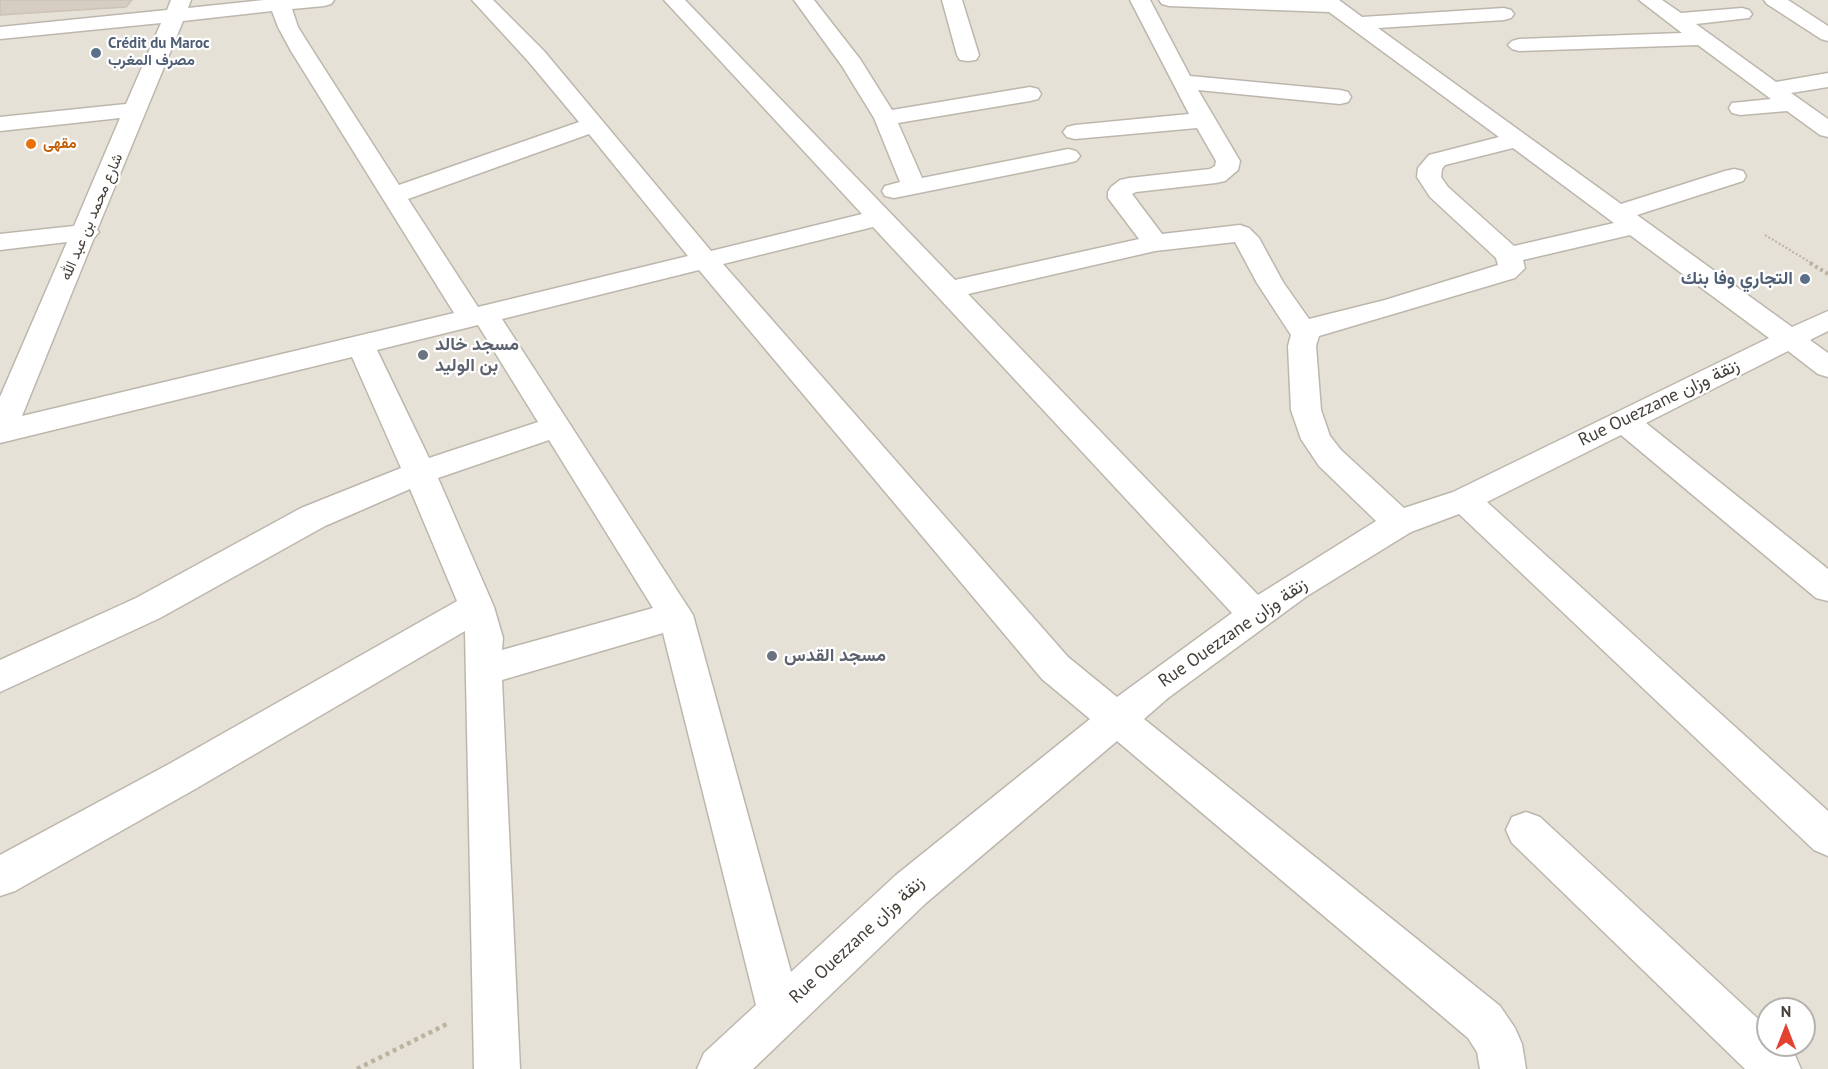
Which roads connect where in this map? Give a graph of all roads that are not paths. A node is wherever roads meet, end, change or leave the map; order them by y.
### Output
1 (324, 0) edge
2 (482, 0) edge
3 (674, 0) edge
4 (804, 0) edge
5 (952, 0) edge
6 (1140, 0) edge
7 (1169, 0) edge
8 (1649, 0) edge
9 (1773, 0) edge
10 (1330, 3) edge
11 (280, 4) junction
12 (178, 8) edge
13 (1504, 14) dead end
14 (1742, 14) dead end
15 (1677, 20) junction
16 (1358, 23) junction
17 (0, 33) edge
18 (1828, 35) edge
19 (1703, 39) junction
20 (1519, 45) dead end
21 (968, 55) dead end
22 (1828, 80) edge
23 (1182, 82) junction
24 (1772, 89) junction
25 (1030, 94) dead end
26 (1340, 97) dead end
27 (1794, 104) junction
28 (1740, 108) dead end
29 (136, 110) junction
30 (885, 117) junction
31 (1204, 120) junction
32 (0, 124) edge
33 (593, 125) junction
34 (1828, 130) edge
35 (1075, 132) dead end
36 (1517, 140) junction
37 (1068, 156) dead end
38 (1734, 176) dead end
39 (914, 187) junction
40 (392, 196) junction
41 (872, 207) junction
42 (1627, 220) junction
43 (86, 232) junction
44 (0, 242) edge
45 (1155, 243) junction
46 (1509, 255) junction
47 (706, 261) junction
48 (950, 290) junction
49 (478, 317) junction
50 (1828, 320) edge
51 (1305, 335) junction
52 (1789, 339) junction
53 (360, 345) junction
54 (1828, 367) edge
55 (8, 399) edge
56 (1623, 420) junction
57 (556, 427) junction
58 (0, 431) edge
59 (419, 473) junction
60 (1464, 500) junction
61 (1399, 523) junction
62 (1828, 588) edge
63 (477, 607) junction
64 (676, 615) junction
65 (1255, 615) junction
66 (483, 670) junction
67 (0, 677) edge
68 (1117, 719) junction
69 (1526, 830) dead end
70 (1828, 837) edge
71 (0, 877) edge
72 (780, 1012) junction
73 (741, 1062) edge
74 (497, 1069) edge
75 (1503, 1069) edge
76 (1778, 1069) edge

1 - 11 street
2 - 33 street
3 - 41 street
4 - 30 street
5 - 21 street
6 - 23 street
7 - 10 street
8 - 15 street
9 - 18 street
10 - 16 street
11 - 12 street
11 - 40 street
12 - 17 street
12 - 29 street, شارع محمد بن عبد الله
13 - 16 street
14 - 15 street
15 - 19 street
16 - 36 street
19 - 20 street
19 - 24 street
22 - 24 street
23 - 26 street
23 - 31 street
24 - 27 street
25 - 30 street
27 - 28 street
27 - 34 street
29 - 32 street
29 - 43 street, شارع محمد بن عبد الله
30 - 39 street
31 - 35 street
31 - 45 street
33 - 40 street
33 - 47 street
36 - 42 street
36 - 46 street
37 - 39 street
38 - 42 street
39 - 41 street
40 - 49 street
41 - 47 street
41 - 48 street
42 - 46 street
42 - 52 street
43 - 44 street
43 - 55 street, شارع محمد بن عبد الله
45 - 48 street
45 - 51 street
46 - 51 street
47 - 49 street
47 - 68 street
48 - 65 street
49 - 53 street
49 - 57 street
50 - 52 street, Rue Ouezzane زنقة وزان
51 - 61 street
52 - 54 street
52 - 56 street, Rue Ouezzane زنقة وزان
53 - 58 street
53 - 59 street
55 - 58 street, شارع محمد بن عبد الله
56 - 60 street, Rue Ouezzane زنقة وزان
56 - 62 street
57 - 59 street
57 - 64 street
59 - 63 street
59 - 67 street
60 - 61 street, Rue Ouezzane زنقة وزان
60 - 70 street
61 - 65 street, Rue Ouezzane زنقة وزان
63 - 66 street
63 - 71 street
64 - 66 street
64 - 72 street
65 - 68 street, Rue Ouezzane زنقة وزان
66 - 74 street
68 - 72 street, Rue Ouezzane زنقة وزان
68 - 75 street
69 - 76 street
72 - 73 street, Rue Ouezzane زنقة وزان

